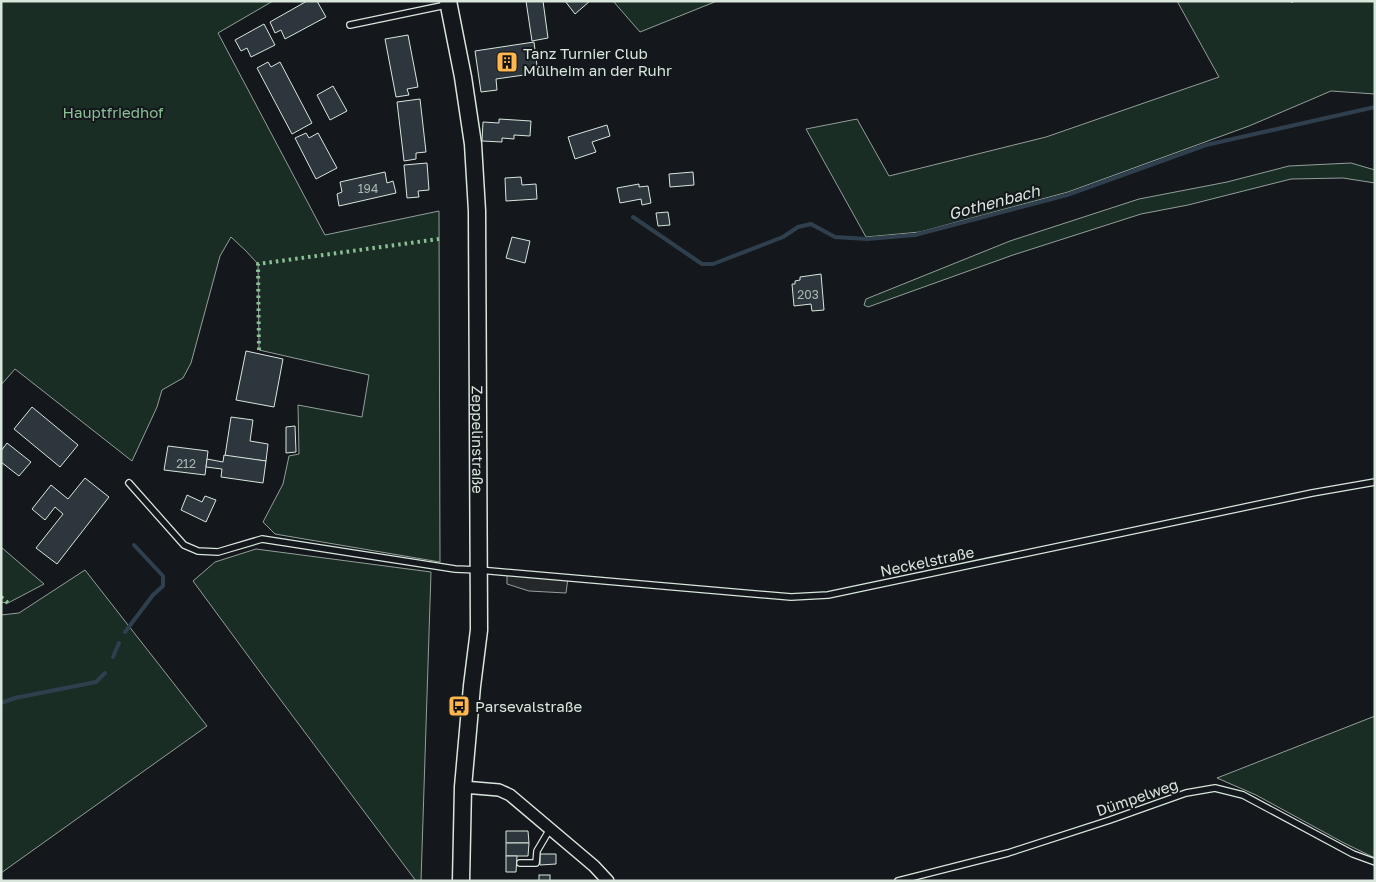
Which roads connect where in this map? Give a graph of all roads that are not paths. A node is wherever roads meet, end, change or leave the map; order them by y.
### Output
1 (453, 2) edge
2 (350, 25) dead end
3 (1375, 482) edge
4 (129, 483) dead end
5 (479, 570) junction
6 (463, 787) junction
7 (550, 829) junction
8 (1375, 862) edge
9 (520, 863) dead end
10 (461, 881) edge
11 (608, 881) edge
12 (898, 881) edge

1 - 2 lane
1 - 5 main road, Zeppelinstraße
3 - 5 lane, Neckelstraße
4 - 5 lane, Neckelstraße
5 - 6 main road, Zeppelinstraße
6 - 7 street
6 - 10 main road, Zeppelinstraße
7 - 9 lane
7 - 11 street
8 - 12 lane, Dümpelweg

